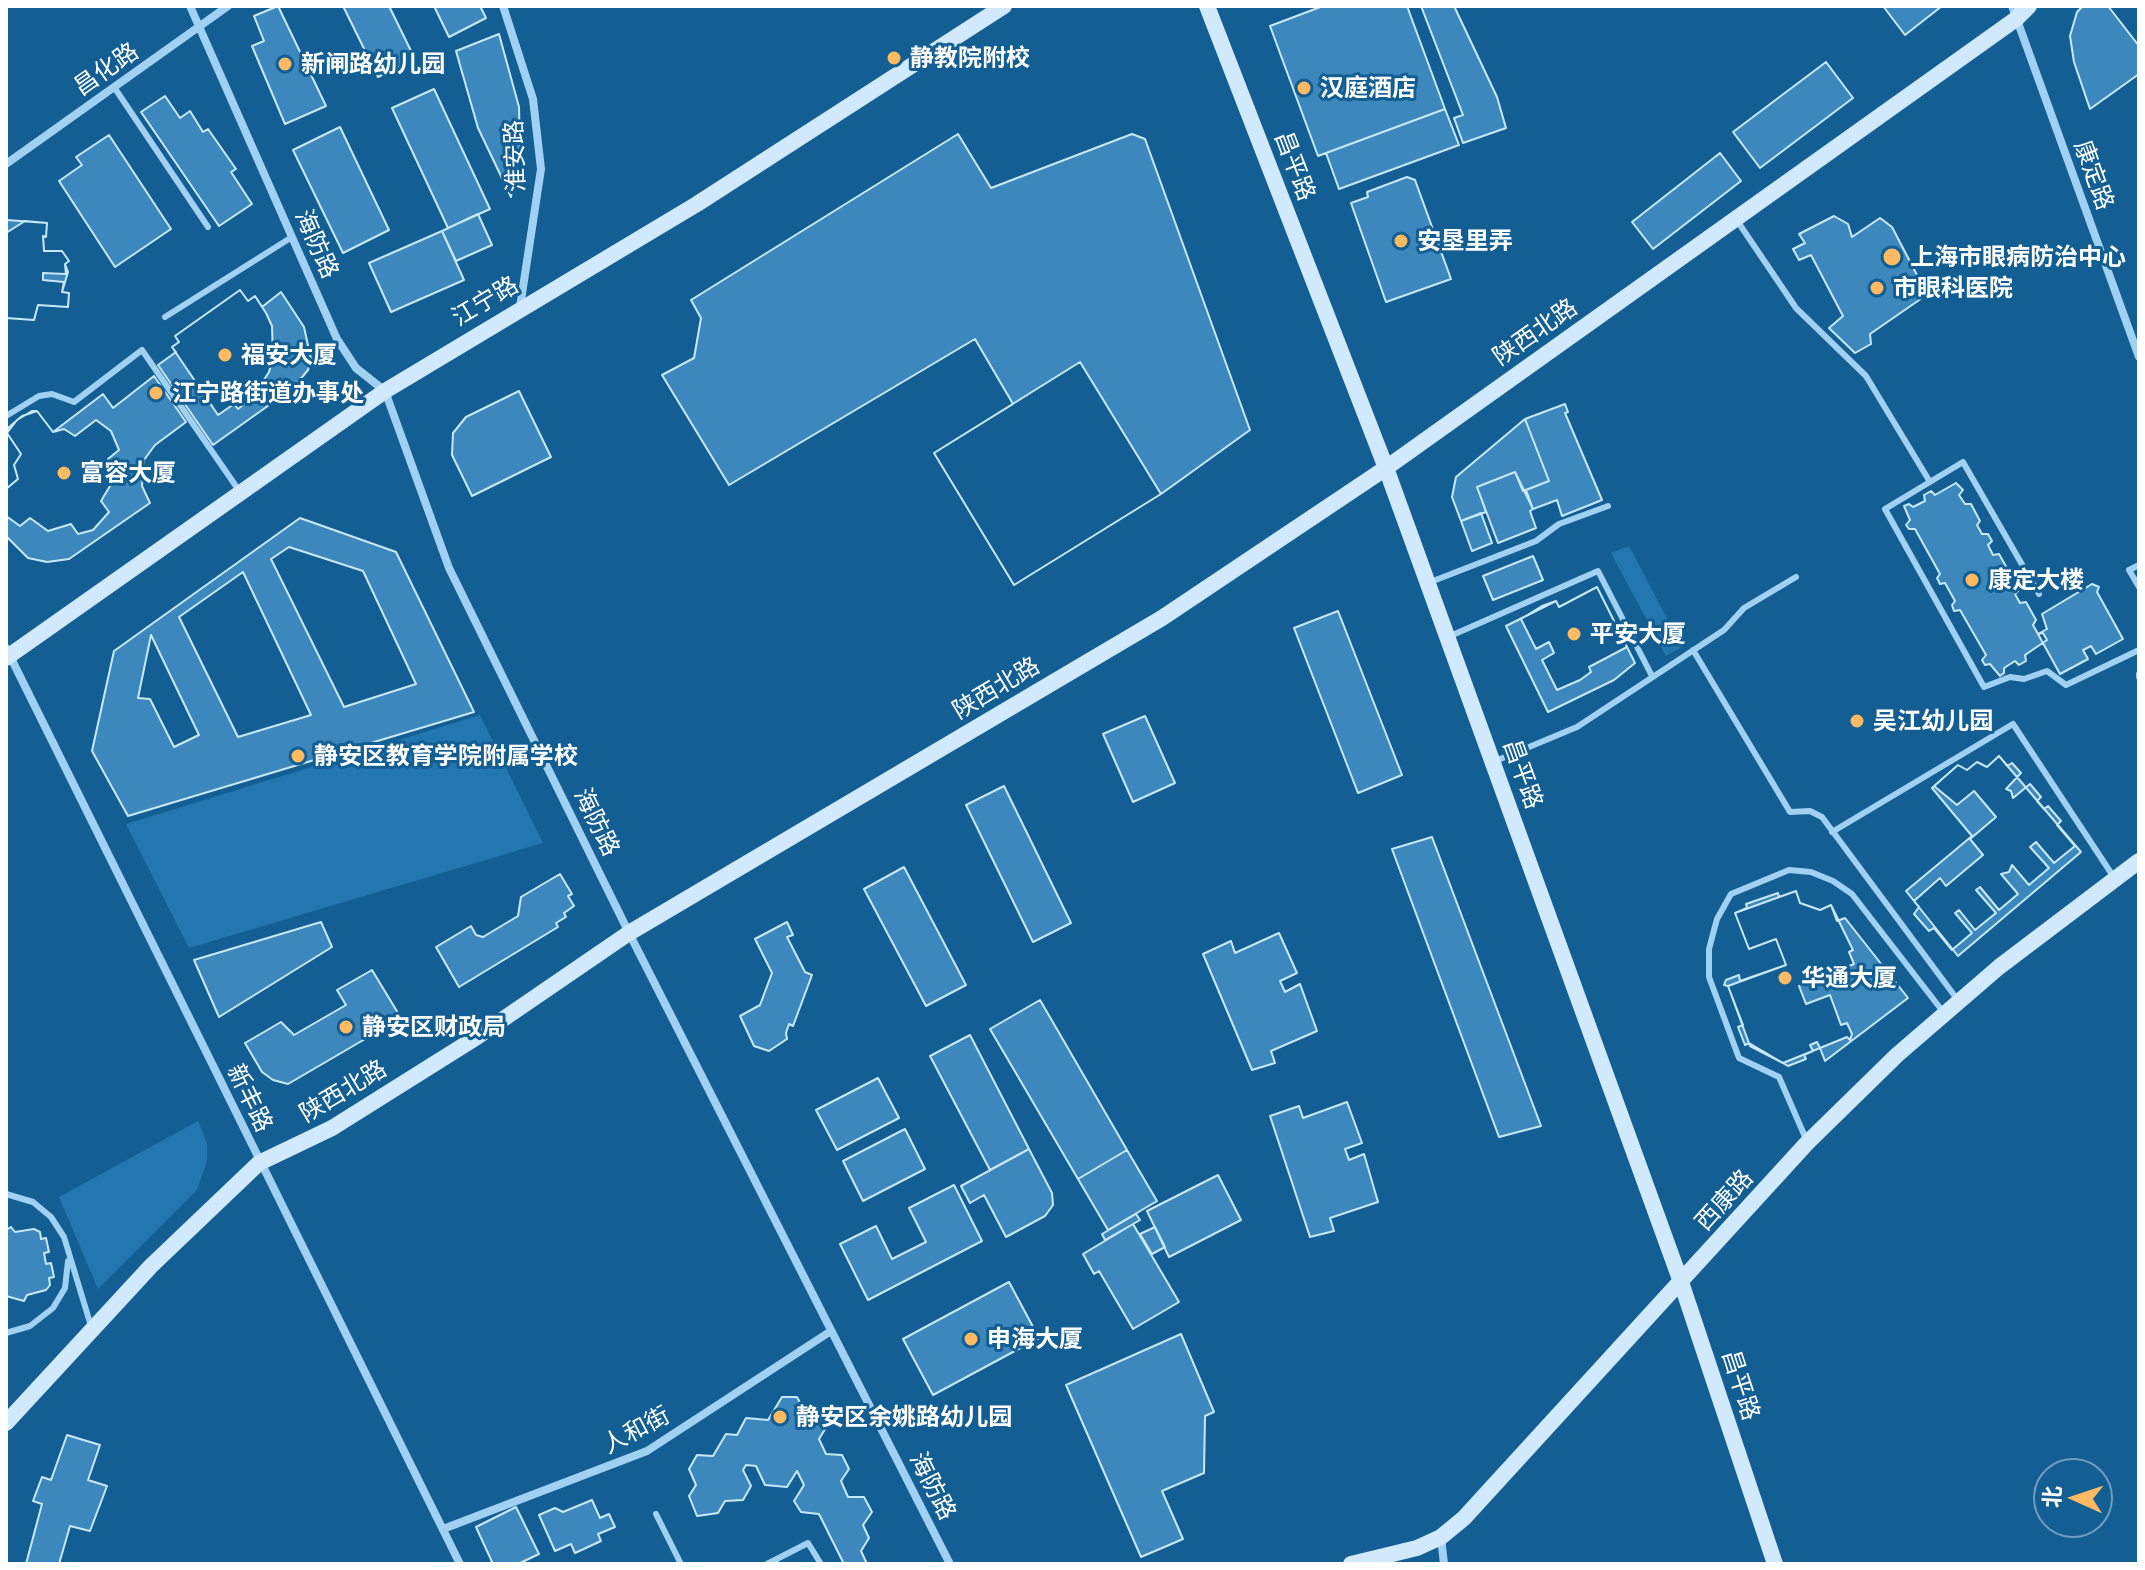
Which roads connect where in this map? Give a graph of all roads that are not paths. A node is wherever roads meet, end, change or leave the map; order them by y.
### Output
1 (190, 6) edge
2 (228, 6) edge
3 (503, 6) edge
4 (1004, 6) edge
5 (1207, 6) edge
6 (2029, 6) edge
7 (2014, 13) edge
8 (199, 27) junction
9 (114, 87) junction
10 (6, 164) edge
11 (1736, 219) junction
12 (208, 227) dead end
13 (292, 237) junction
14 (520, 308) junction
15 (165, 317) dead end
16 (2139, 357) edge
17 (385, 391) junction
18 (6, 416) edge
19 (1386, 468) junction
20 (1930, 482) junction
21 (240, 492) junction
22 (1608, 506) dead end
23 (2139, 565) edge
24 (1796, 577) dead end
25 (1428, 583) junction
26 (2139, 587) edge
27 (2039, 594) dead end
28 (1448, 637) junction
29 (1693, 650) junction
30 (2139, 650) edge
31 (7, 654) edge
32 (1652, 676) junction
33 (1493, 762) junction
34 (1832, 832) junction
35 (2139, 861) edge
36 (2115, 879) junction
37 (629, 933) junction
38 (1959, 1002) junction
39 (1945, 1014) junction
40 (1807, 1143) junction
41 (259, 1163) junction
42 (6, 1194) edge
43 (69, 1255) junction
44 (1681, 1282) junction
45 (78, 1284) junction
46 (65, 1288) junction
47 (92, 1329) junction
48 (831, 1331) junction
49 (6, 1333) edge
50 (6, 1423) edge
51 (656, 1514) dead end
52 (443, 1529) junction
53 (1441, 1537) junction
54 (460, 1564) edge
55 (681, 1564) edge
56 (767, 1564) edge
57 (821, 1564) edge
58 (950, 1564) edge
59 (1351, 1564) edge
60 (1444, 1564) edge
61 (1775, 1564) edge

1 - 8 street, 海防路
2 - 8 street, 昌化路
3 - 14 street, 淮安路
4 - 14 main road, 江宁路
5 - 19 main road, 昌平路
6 - 7 main road, 陕西北路
7 - 11 main road, 陕西北路
7 - 16 street, 康定路
8 - 9 street, 昌化路
8 - 13 street, 海防路
9 - 10 street, 昌化路
9 - 12 lane
11 - 19 main road, 陕西北路
11 - 20 lane
13 - 15 lane
13 - 17 street, 海防路
14 - 17 main road, 江宁路
17 - 21 main road, 江宁路
17 - 37 street, 海防路
18 - 21 lane
19 - 25 main road, 昌平路
19 - 37 main road, 陕西北路
20 - 27 lane
20 - 30 lane
21 - 31 main road, 江宁路
22 - 25 lane
23 - 26 lane
24 - 29 lane
25 - 28 main road, 昌平路
28 - 32 lane
28 - 33 main road, 昌平路
29 - 32 lane
29 - 34 lane
31 - 41 street, 新丰路
32 - 33 lane
33 - 44 main road, 昌平路
34 - 36 lane
34 - 38 lane
35 - 36 main road, 西康路
36 - 38 main road, 西康路
37 - 41 main road, 陕西北路
37 - 48 street, 海防路
38 - 39 main road, 西康路
39 - 40 main road, 西康路
39 - 40 lane
40 - 44 main road, 西康路
41 - 47 main road, 陕西北路
41 - 52 street, 新丰路
42 - 43 lane
43 - 45 lane
43 - 46 lane
44 - 53 main road, 西康路
44 - 61 main road, 昌平路
45 - 46 lane
45 - 47 lane
46 - 49 lane
47 - 50 main road, 陕西北路
48 - 52 street, 人和街
48 - 58 street, 海防路
51 - 55 lane
52 - 54 street, 新丰路
53 - 59 main road, 西康路
53 - 60 street
56 - 57 lane

